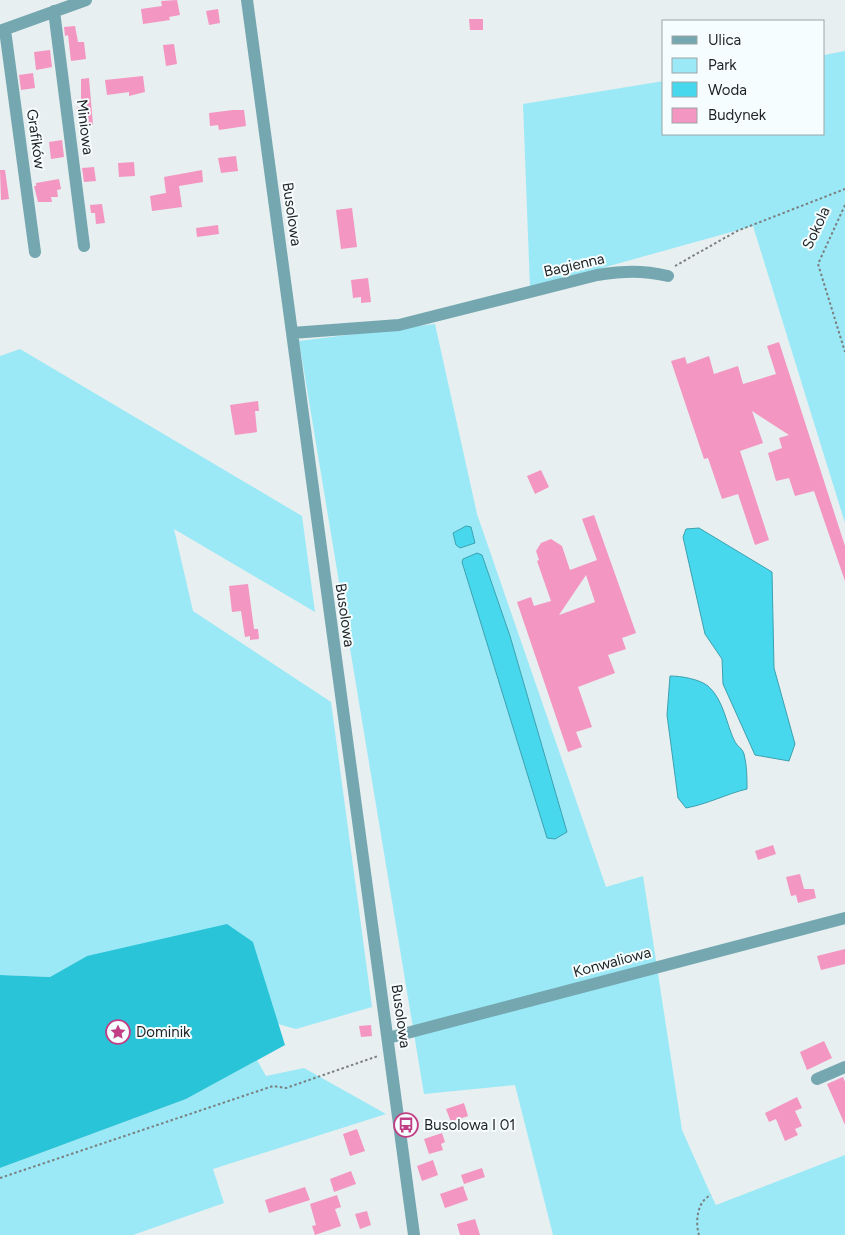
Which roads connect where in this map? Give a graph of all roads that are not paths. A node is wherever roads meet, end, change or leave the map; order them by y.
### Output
1 (86, 0) edge
2 (247, 0) edge
3 (54, 12) junction
4 (3, 31) edge
5 (84, 246) dead end
6 (34, 252) dead end
7 (668, 276) road end
8 (292, 333) junction
9 (845, 918) edge
10 (388, 1038) junction
11 (845, 1067) edge
12 (817, 1079) dead end
13 (414, 1235) edge

1 - 3 street
2 - 8 street, Busolowa
3 - 4 street
3 - 5 street, Miniowa
4 - 6 street, Grafików
7 - 8 street, Bagienna
8 - 10 street, Busolowa
9 - 10 street, Konwaliowa
10 - 13 street, Busolowa
11 - 12 street

